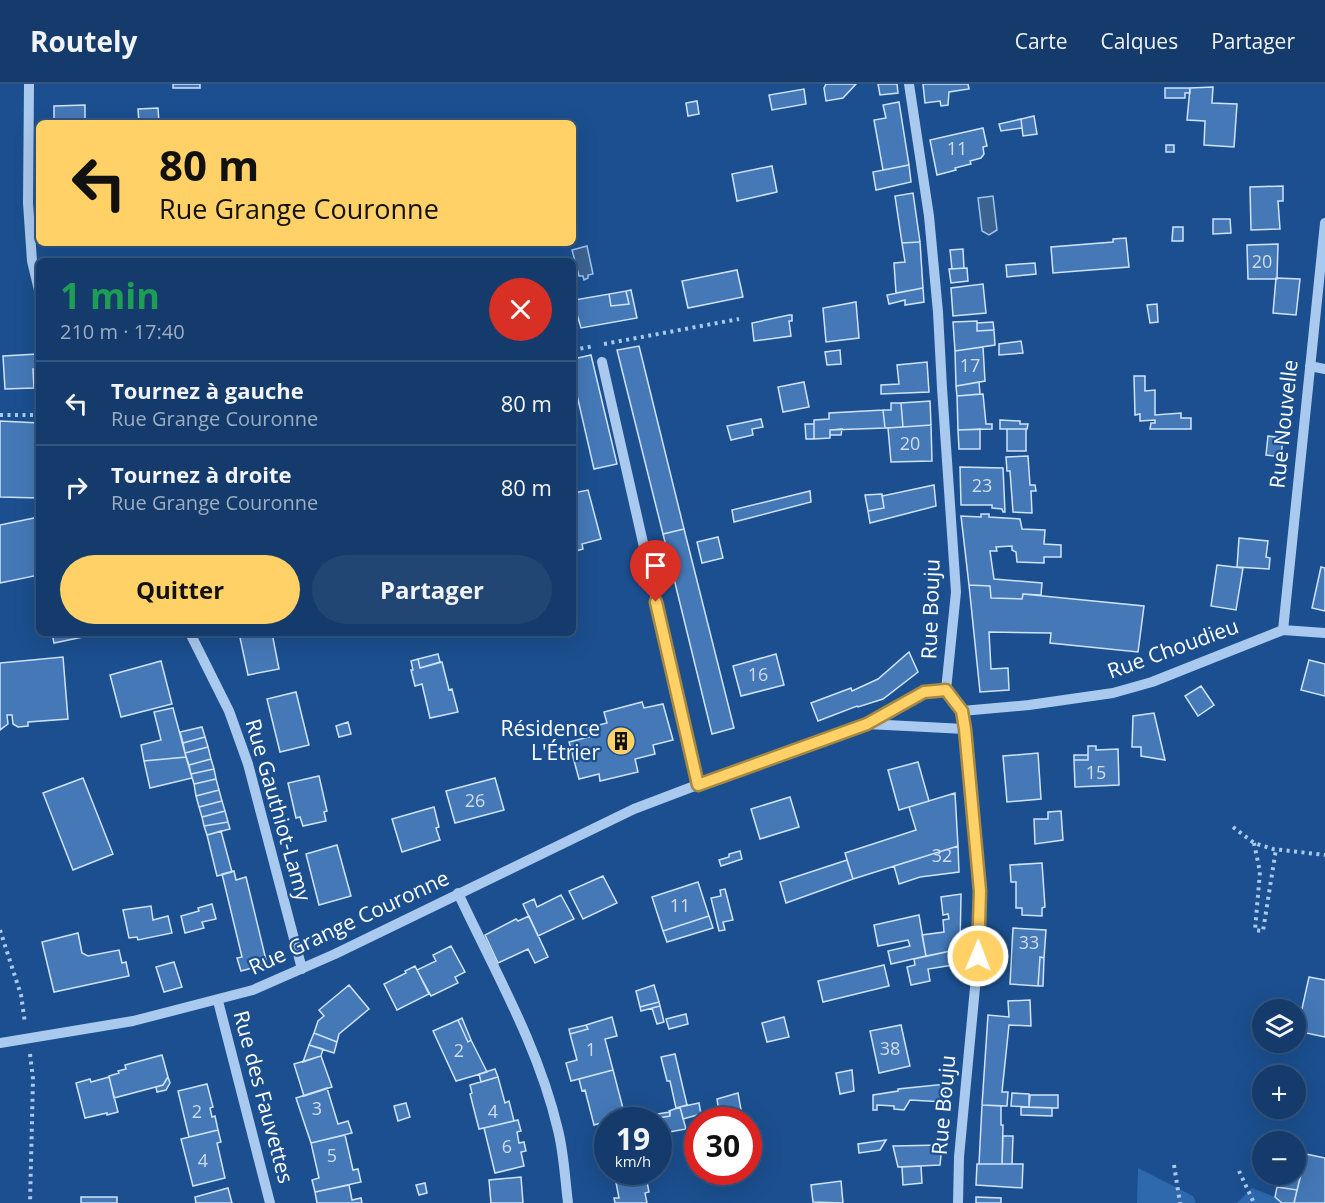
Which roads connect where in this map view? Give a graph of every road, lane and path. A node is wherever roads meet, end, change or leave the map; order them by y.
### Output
1 (29, 84) edge
2 (909, 84) edge
3 (1325, 223) edge
4 (36, 278) edge
5 (739, 319) dead end
6 (576, 349) edge
7 (602, 362) dead end
8 (1310, 366) junction
9 (1325, 369) edge
10 (0, 415) edge
11 (36, 415) edge
12 (1283, 630) junction
13 (1325, 633) edge
14 (192, 636) edge
15 (946, 690) junction
16 (962, 711) junction
17 (867, 724) junction
18 (965, 729) junction
19 (698, 785) junction
20 (1233, 827) dead end
21 (1254, 843) junction
22 (1276, 849) junction
23 (1325, 855) edge
24 (458, 893) junction
25 (0, 930) edge
26 (302, 969) junction
27 (218, 1001) junction
28 (28, 1040) junction
29 (0, 1043) edge
30 (1174, 1165) dead end
31 (1239, 1171) dead end
32 (30, 1203) edge
33 (270, 1203) edge
34 (568, 1203) edge
35 (958, 1203) edge
36 (1180, 1203) edge
37 (1254, 1203) edge

1 - 4 street
2 - 15 street, Rue Bouju
3 - 8 street, Rue Nouvelle
5 - 6 path
7 - 19 street
8 - 9 street
8 - 12 street, Rue Nouvelle
10 - 11 path
12 - 13 street, Rue Choudieu
12 - 16 street, Rue Choudieu
14 - 26 street, Rue Gauthiot-Lamy
15 - 16 street, Rue Bouju
15 - 17 street, Rue Grange Couronne
16 - 18 street, Rue Bouju
17 - 18 street, Rue Grange Couronne
17 - 19 street, Rue Grange Couronne
18 - 35 street, Rue Bouju
19 - 24 street, Rue Grange Couronne
20 - 21 path
21 - 22 path
21 - 22 path
22 - 23 path
24 - 26 street, Rue Grange Couronne
24 - 34 street
25 - 28 path
26 - 27 street, Rue Grange Couronne
27 - 28 street, Rue Grange Couronne
27 - 33 street, Rue des Fauvettes
28 - 29 street, Rue Grange Couronne
28 - 32 path
30 - 36 path
31 - 37 path

